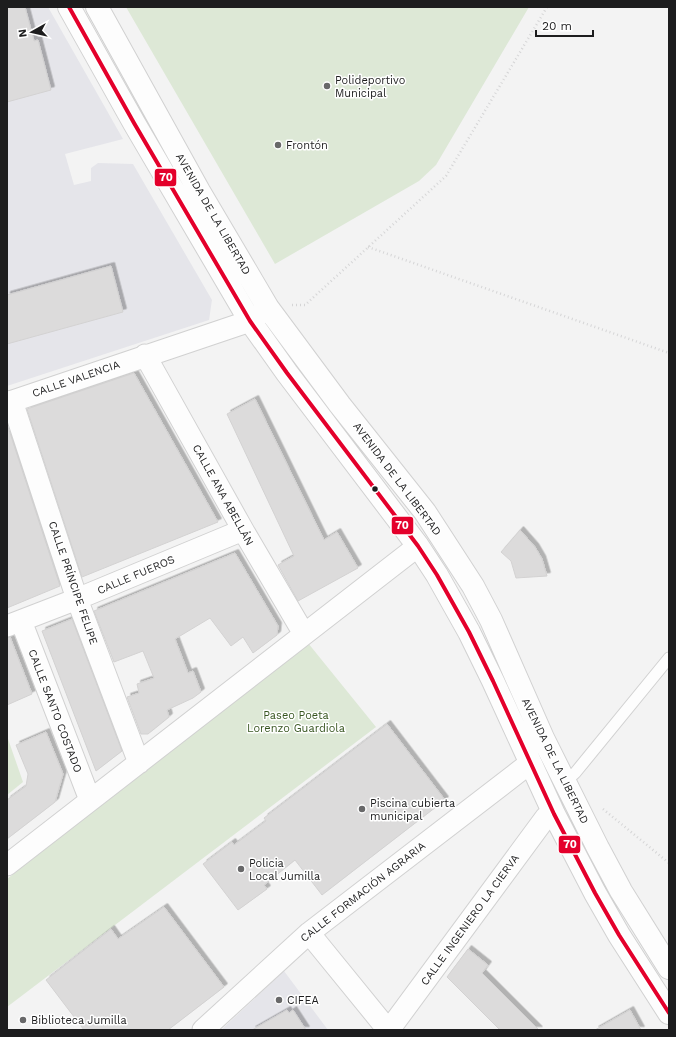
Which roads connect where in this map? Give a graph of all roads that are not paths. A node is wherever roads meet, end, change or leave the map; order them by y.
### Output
1 (69, 7) edge
2 (98, 7) edge
3 (268, 308) junction
4 (250, 321) junction
5 (145, 355) junction
6 (10, 402) edge
7 (243, 530) junction
8 (418, 546) junction
9 (77, 599) junction
10 (14, 624) edge
11 (304, 634) junction
12 (669, 658) edge
13 (139, 763) junction
14 (530, 763) junction
15 (565, 782) junction
16 (90, 800) junction
17 (554, 814) junction
18 (7, 865) edge
19 (309, 933) junction
20 (669, 968) edge
21 (669, 1013) edge
22 (203, 1030) edge
23 (388, 1030) edge

1 - 4 main road
2 - 3 main road, AVENIDA DE LA LIBERTAD
3 - 4 street, CALLE VALENCIA
3 - 15 main road, AVENIDA DE LA LIBERTAD
4 - 5 street, CALLE VALENCIA
4 - 8 main road
5 - 6 street, CALLE VALENCIA
5 - 7 street, CALLE ANA ABELLÁN
6 - 9 street, CALLE PRÍNCIPE FELIPE
7 - 9 street, CALLE FUEROS
7 - 11 street, CALLE ANA ABELLÁN
8 - 11 street
8 - 14 main road
9 - 10 street, CALLE FUEROS
9 - 13 street, CALLE PRÍNCIPE FELIPE
10 - 16 street, CALLE SANTO COSTADO
11 - 13 street
12 - 15 lane
13 - 16 street
14 - 17 main road
14 - 19 street, CALLE FORMACIÓN AGRARIA
15 - 20 main road, AVENIDA DE LA LIBERTAD
16 - 18 street
17 - 21 main road
17 - 23 street, CALLE INGENIERO LA CIERVA
19 - 22 street, CALLE FORMACIÓN AGRARIA
19 - 23 street

